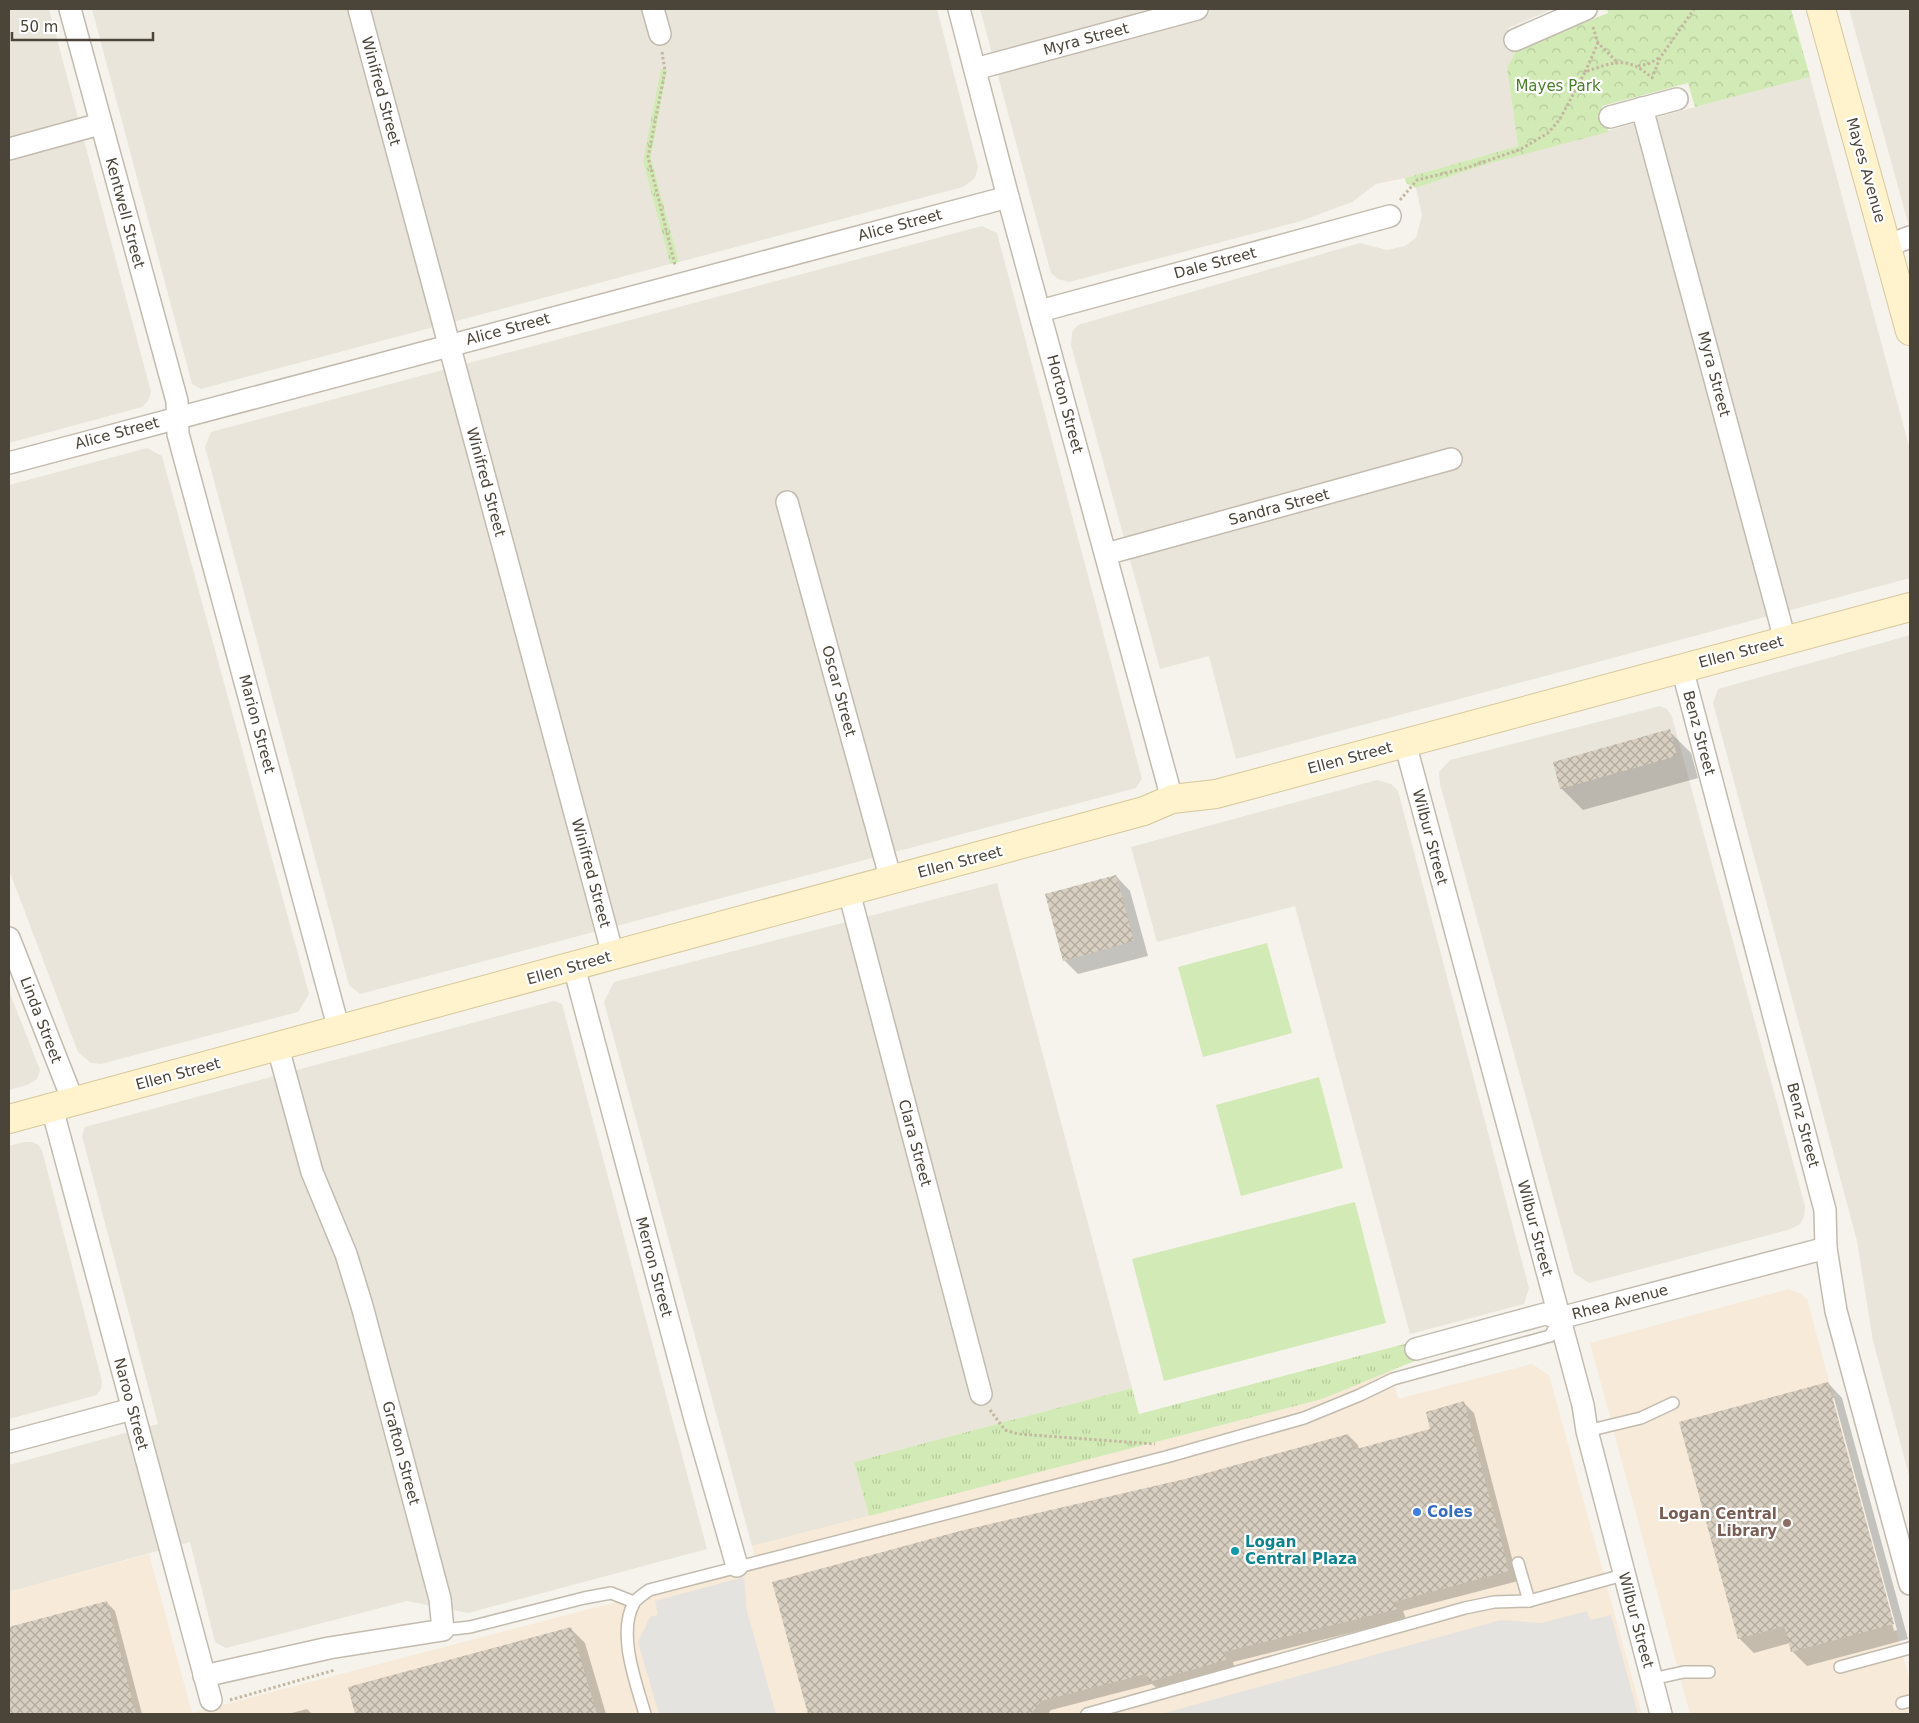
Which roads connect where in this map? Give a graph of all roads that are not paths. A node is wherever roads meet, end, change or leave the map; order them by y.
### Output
1 (70, 9) edge
2 (359, 9) edge
3 (653, 9) edge
4 (959, 9) edge
5 (1197, 9) edge
6 (1821, 9) edge
7 (1548, 15) edge
8 (1590, 17) edge
9 (660, 34) road end
10 (1515, 40) dead end
11 (975, 69) junction
12 (1677, 99) dead end
13 (1642, 108) junction
14 (1610, 116) dead end
15 (100, 124) junction
16 (9, 149) edge
17 (1008, 197) junction
18 (1390, 216) road end
19 (1899, 242) edge
20 (1040, 311) junction
21 (1910, 331) edge
22 (450, 345) junction
23 (177, 417) junction
24 (1451, 460) dead end
25 (9, 462) edge
26 (787, 502) dead end
27 (1106, 554) junction
28 (1910, 607) edge
29 (1785, 640) junction
30 (1682, 668) junction
31 (1405, 743) junction
32 (1172, 799) junction
33 (891, 880) junction
34 (849, 892) junction
35 (9, 938) edge
36 (613, 955) junction
37 (574, 967) junction
38 (340, 1030) junction
39 (278, 1048) junction
40 (62, 1105) junction
41 (9, 1119) edge
42 (1826, 1248) junction
43 (1560, 1318) junction
44 (1416, 1348) dead end
45 (981, 1394) road end
46 (1673, 1403) dead end
47 (132, 1409) junction
48 (1587, 1431) junction
49 (9, 1442) edge
50 (1518, 1563) dead end
51 (737, 1566) junction
52 (1623, 1575) junction
53 (1910, 1584) edge
54 (1529, 1601) junction
55 (634, 1602) junction
56 (442, 1630) junction
57 (1910, 1648) edge
58 (1840, 1667) dead end
59 (1710, 1672) dead end
60 (204, 1676) junction
61 (1652, 1679) junction
62 (211, 1700) dead end
63 (645, 1714) edge
64 (1087, 1714) edge
65 (1661, 1714) edge

1 - 15 street, Kentwell Street
2 - 22 street, Winifred Street
3 - 9 street
4 - 11 street, Horton Street
5 - 11 street, Myra Street
6 - 19 street, Mayes Avenue
7 - 8 street
7 - 10 street
11 - 17 street, Horton Street
12 - 13 street
13 - 14 street
13 - 29 street, Myra Street
15 - 16 street
15 - 23 street, Kentwell Street
17 - 20 street, Horton Street
17 - 22 street, Alice Street
18 - 20 street, Dale Street
19 - 21 street, Mayes Avenue
20 - 27 street, Horton Street
22 - 23 street, Alice Street
22 - 36 street, Winifred Street
23 - 25 street, Alice Street
23 - 38 street, Marion Street
24 - 27 street, Sandra Street
26 - 33 street, Oscar Street
27 - 32 street, Horton Street
28 - 29 street, Ellen Street
29 - 30 street, Ellen Street
30 - 31 street, Ellen Street
30 - 42 street, Benz Street
31 - 32 street, Ellen Street
31 - 43 street, Wilbur Street
32 - 33 street, Ellen Street
33 - 34 street, Ellen Street
34 - 36 street, Ellen Street
34 - 45 street, Clara Street
35 - 40 street, Linda Street
36 - 37 street, Ellen Street
37 - 38 street, Ellen Street
37 - 51 street, Merron Street
38 - 39 street, Ellen Street
39 - 40 street, Ellen Street
39 - 56 street, Grafton Street
40 - 41 street, Ellen Street
40 - 47 street, Naroo Street
42 - 43 street, Rhea Avenue
42 - 53 street, Benz Street
43 - 44 street, Rhea Avenue
43 - 48 street, Wilbur Street
43 - 51 lane
46 - 48 lane
47 - 49 street
47 - 60 street, Naroo Street
48 - 52 street, Wilbur Street
50 - 54 lane
51 - 55 lane
52 - 54 lane
52 - 61 street, Wilbur Street
54 - 64 lane
55 - 56 lane
55 - 63 lane
56 - 60 street
57 - 58 lane
59 - 61 lane
60 - 62 street, Naroo Street
61 - 65 street, Wilbur Street

